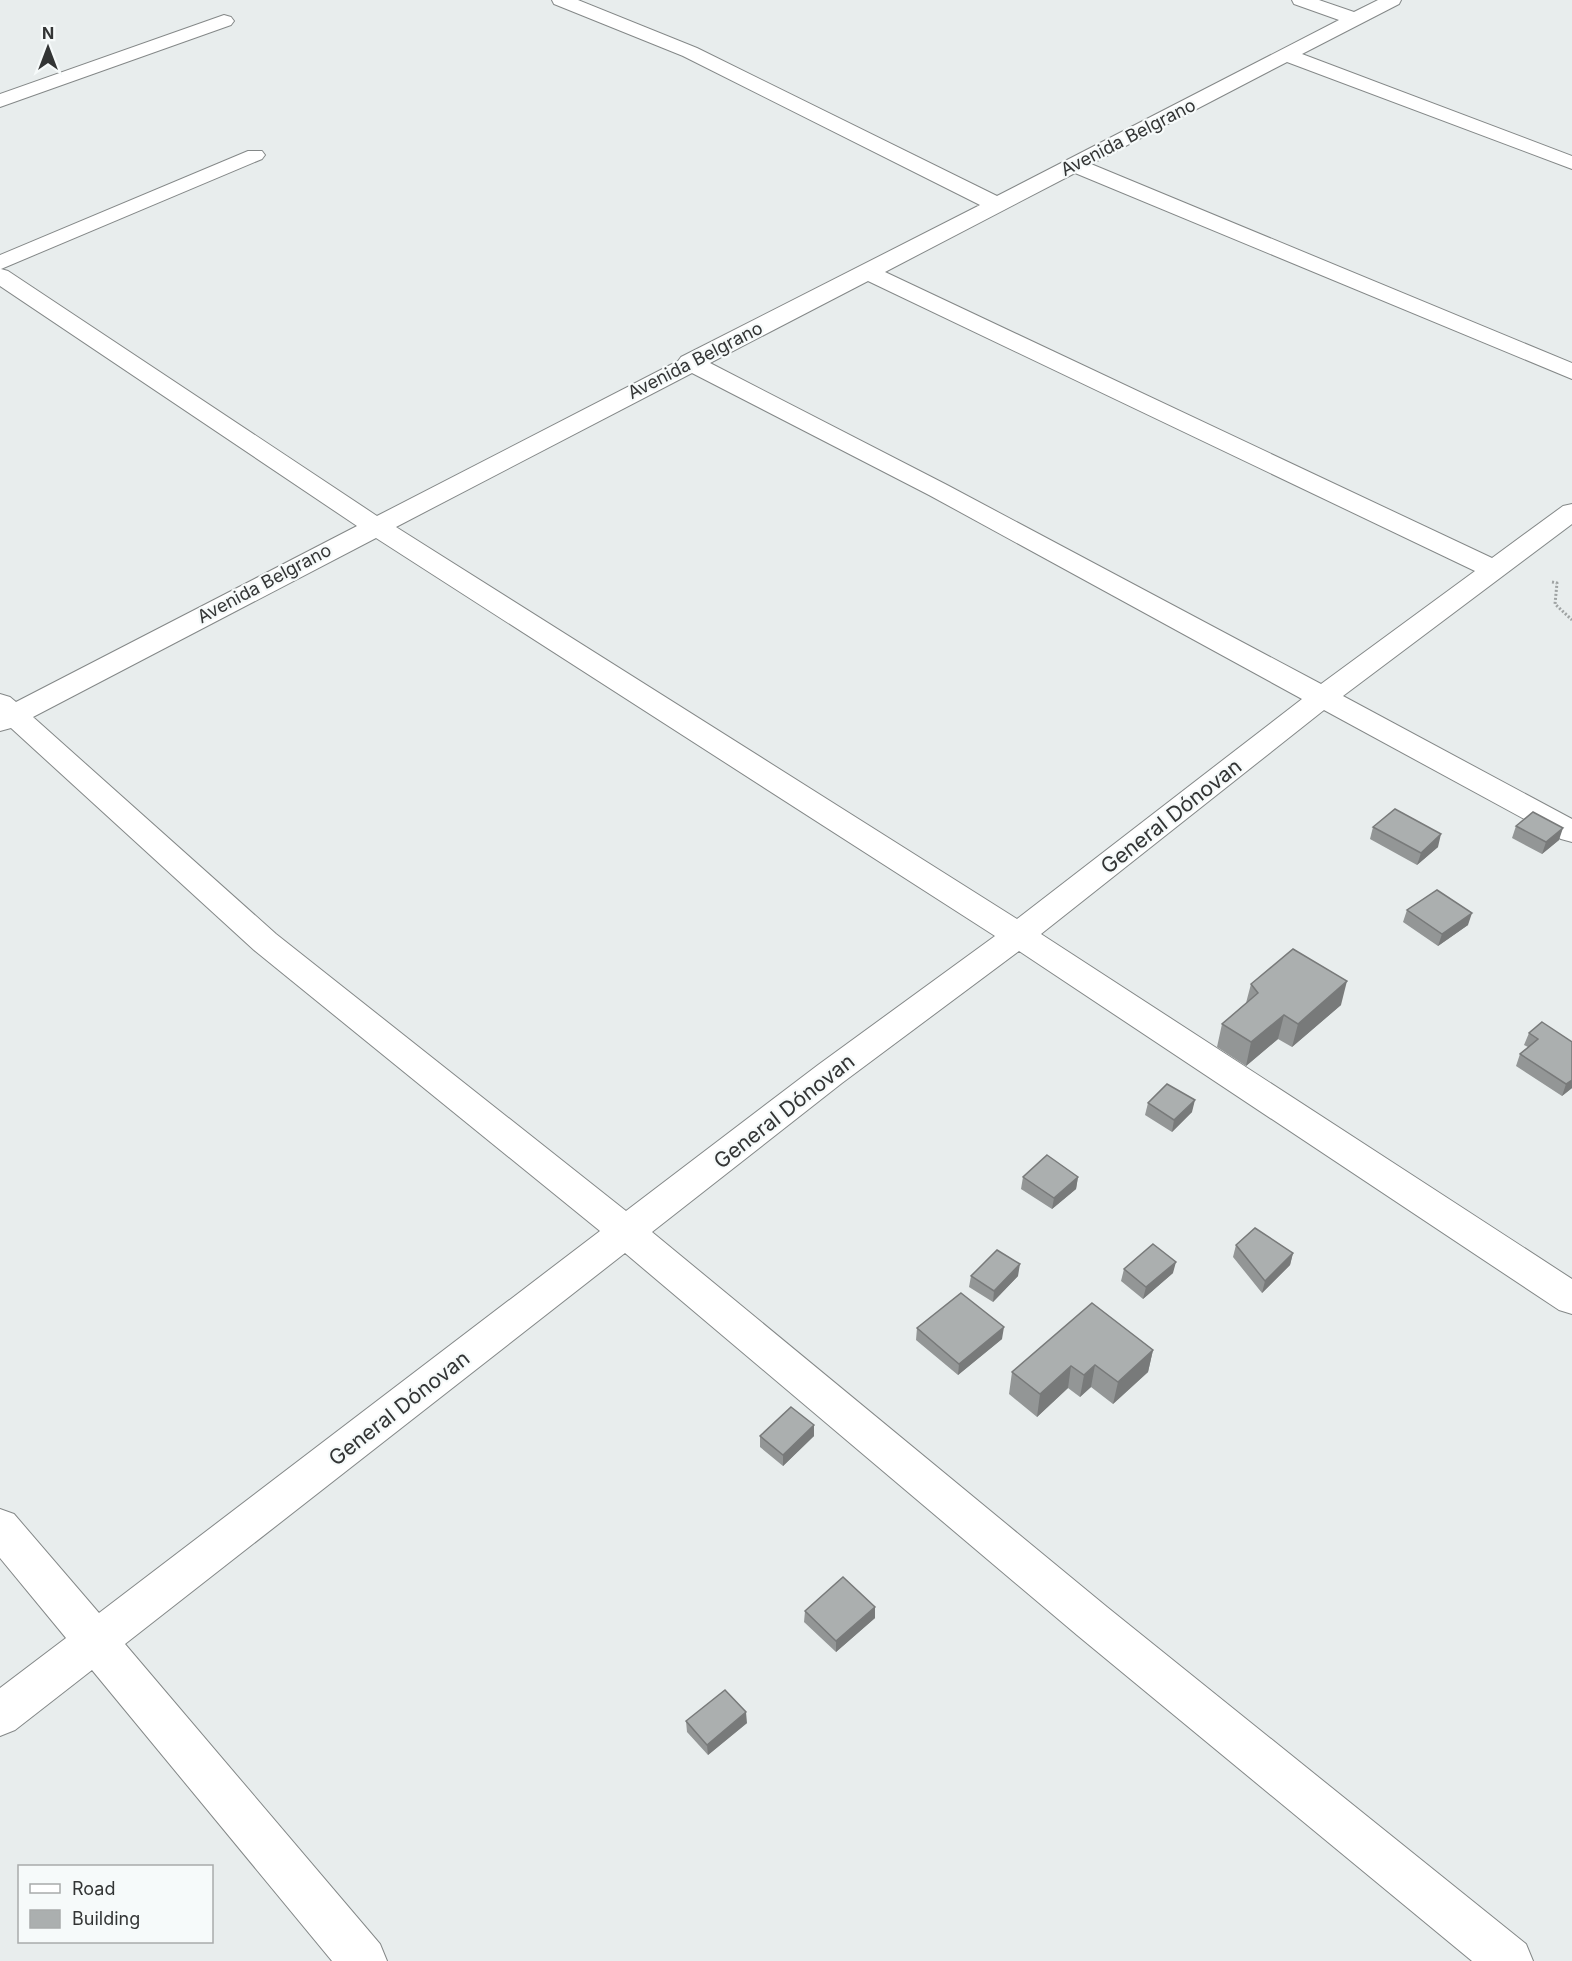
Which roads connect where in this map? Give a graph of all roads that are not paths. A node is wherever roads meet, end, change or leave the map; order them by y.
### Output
1 (561, 0) edge
2 (1301, 0) edge
3 (1392, 0) edge
4 (1355, 19) junction
5 (224, 21) dead end
6 (1286, 55) junction
7 (0, 100) edge
8 (255, 156) dead end
9 (1572, 163) edge
10 (1075, 165) junction
11 (997, 205) junction
12 (0, 263) edge
13 (867, 272) junction
14 (0, 276) edge
15 (689, 362) junction
16 (1572, 372) edge
17 (1572, 512) edge
18 (374, 526) junction
19 (1493, 569) junction
20 (1324, 696) junction
21 (5, 713) edge
22 (1572, 832) edge
23 (1018, 935) junction
24 (626, 1233) junction
25 (1572, 1299) edge
26 (0, 1527) edge
27 (96, 1641) junction
28 (0, 1715) edge
29 (363, 1961) edge
30 (1509, 1961) edge

1 - 11 street
2 - 4 street
3 - 4 street, Avenida Belgrano
4 - 6 street, Avenida Belgrano
5 - 7 street
6 - 9 street
6 - 10 street, Avenida Belgrano
8 - 12 street
10 - 11 street, Avenida Belgrano
10 - 16 street
11 - 13 street, Avenida Belgrano
13 - 15 street, Avenida Belgrano
13 - 19 street
14 - 18 street
15 - 18 street, Avenida Belgrano
15 - 20 street
17 - 19 street, General Dónovan
18 - 21 street, Avenida Belgrano
18 - 23 street
19 - 20 street, General Dónovan
20 - 22 street
20 - 23 street, General Dónovan
21 - 24 street
23 - 24 street, General Dónovan
23 - 25 street
24 - 27 street, General Dónovan
24 - 30 street
26 - 27 street
27 - 28 street, General Dónovan
27 - 29 street

